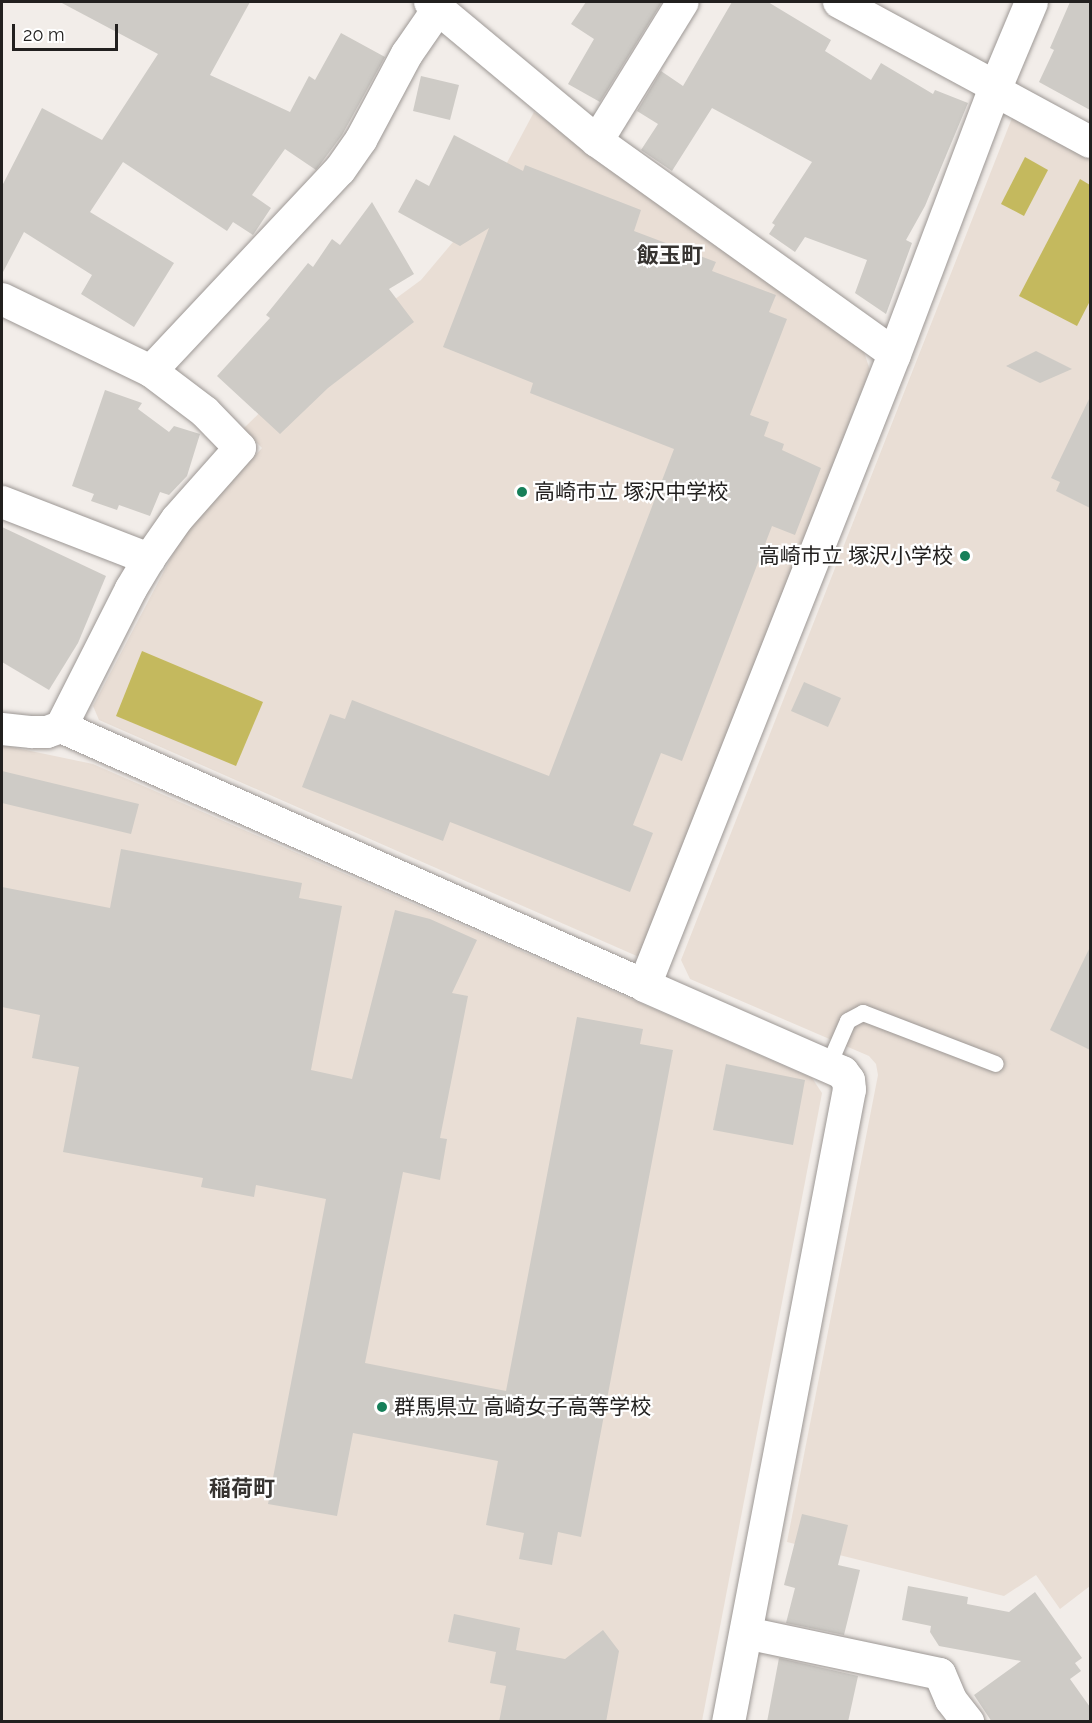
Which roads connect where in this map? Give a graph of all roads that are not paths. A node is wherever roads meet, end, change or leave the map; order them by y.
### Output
1 (683, 2) edge
2 (839, 2) edge
3 (1031, 2) edge
4 (434, 5) edge
5 (995, 89) junction
6 (597, 141) junction
7 (1090, 142) edge
8 (2, 299) edge
9 (894, 354) junction
10 (151, 371) junction
11 (2, 502) edge
12 (149, 559) junction
13 (61, 727) junction
14 (2, 729) edge
15 (644, 985) junction
16 (996, 1064) dead end
17 (828, 1066) junction
18 (746, 1633) junction
19 (728, 1722) edge
20 (968, 1722) edge

1 - 6 street
2 - 5 street
3 - 5 street
4 - 6 street
4 - 10 street
5 - 7 street
5 - 9 street
6 - 9 street
8 - 10 street
9 - 15 street
10 - 12 street
11 - 12 street
12 - 13 street
13 - 14 street
13 - 15 street
15 - 17 street
16 - 17 lane
17 - 18 street
18 - 19 street
18 - 20 street

